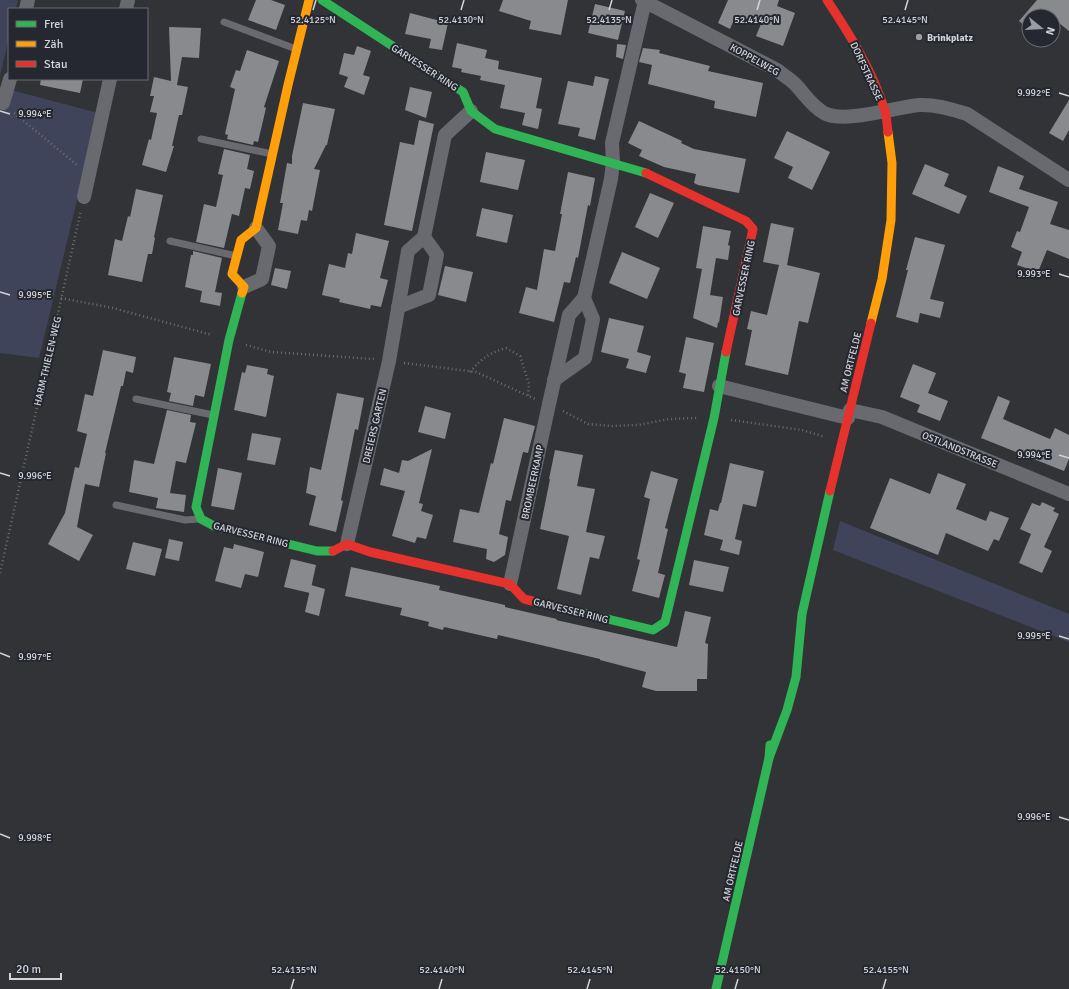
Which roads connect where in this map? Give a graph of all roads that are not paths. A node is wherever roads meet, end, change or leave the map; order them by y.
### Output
1 (310, 0) edge
2 (322, 0) edge
3 (827, 0) edge
4 (643, 1) edge
5 (224, 22) dead end
6 (296, 50) junction
7 (10, 80) edge
8 (110, 80) edge
9 (3, 103) road end
10 (471, 111) junction
11 (886, 112) junction
12 (201, 139) dead end
13 (274, 154) junction
14 (613, 162) junction
15 (1069, 180) edge
16 (84, 197) road end
17 (256, 228) junction
18 (424, 237) junction
19 (170, 241) dead end
20 (236, 256) junction
21 (244, 287) junction
22 (584, 298) junction
23 (398, 307) junction
24 (554, 380) junction
25 (719, 386) junction
26 (136, 399) dead end
27 (849, 414) junction
28 (214, 415) junction
29 (1069, 494) edge
30 (116, 505) dead end
31 (201, 518) junction
32 (347, 544) junction
33 (510, 584) junction
34 (802, 614) junction
35 (790, 645) dead end
36 (772, 724) dead end
37 (769, 758) junction
38 (716, 989) edge

1 - 6 street
2 - 10 street, GARVESSER RING
3 - 11 street, DORFSTRASSE
4 - 11 street, KOPPELWEG
4 - 14 street
5 - 6 lane
6 - 13 street
7 - 9 street
8 - 16 street
10 - 14 street, GARVESSER RING
10 - 18 street
11 - 15 street, DORFSTRASSE
11 - 27 street, AM ORTFELDE
12 - 13 lane
13 - 17 street
14 - 22 street, BROMBEERKAMP
14 - 25 street, GARVESSER RING
17 - 20 street
17 - 21 street
18 - 23 street, DREIERS GARTEN
18 - 23 street
19 - 20 lane
20 - 21 street
21 - 28 street, GARVESSER RING
22 - 24 street, BROMBEERKAMP
22 - 24 street
23 - 32 street, DREIERS GARTEN
24 - 33 street, BROMBEERKAMP
25 - 27 street
25 - 33 street, GARVESSER RING
26 - 28 lane
27 - 29 street, OSTLANDSTRASSE
27 - 34 street, AM ORTFELDE
28 - 31 street, GARVESSER RING
30 - 31 lane, GARVESSER RING
31 - 32 street, GARVESSER RING
32 - 33 street
34 - 35 street, AM ORTFELDE
34 - 37 street, AM ORTFELDE
36 - 37 street, AM ORTFELDE
37 - 38 street, AM ORTFELDE

